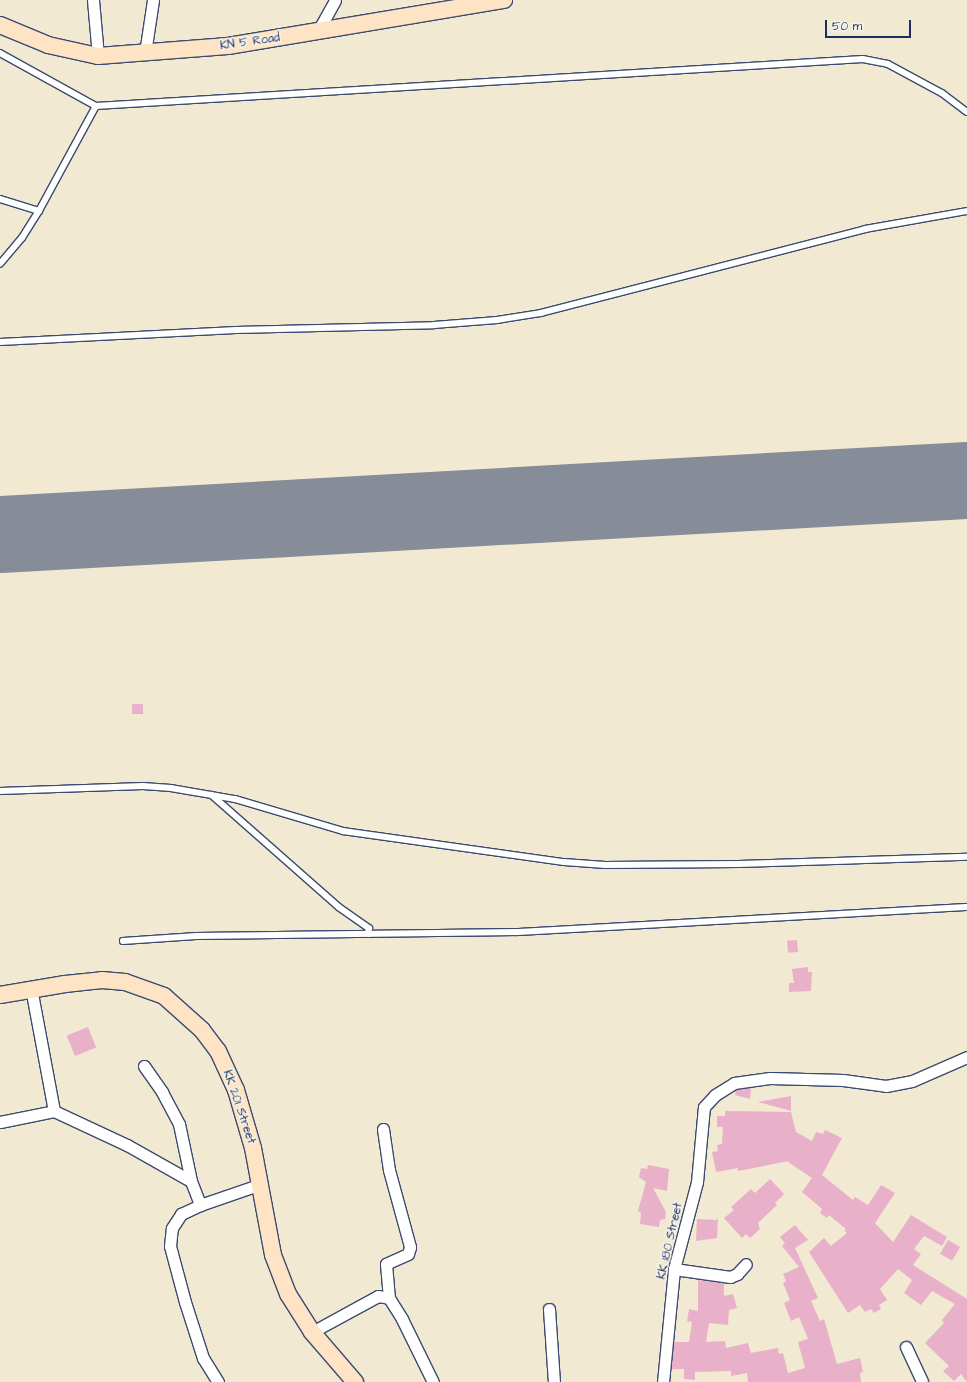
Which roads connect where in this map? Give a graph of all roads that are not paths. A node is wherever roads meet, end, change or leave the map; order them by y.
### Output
1 (93, 0) edge
2 (153, 0) edge
3 (335, 0) edge
4 (504, 0) edge
5 (0, 25) edge
6 (318, 31) junction
7 (0, 53) edge
8 (145, 53) junction
9 (98, 56) junction
10 (96, 106) junction
11 (967, 112) edge
12 (0, 200) edge
13 (39, 211) junction
14 (967, 211) edge
15 (0, 264) edge
16 (0, 342) edge
17 (0, 792) edge
18 (211, 794) junction
19 (967, 857) edge
20 (967, 907) edge
21 (369, 934) junction
22 (123, 941) dead end
23 (31, 988) junction
24 (0, 994) edge
25 (967, 1057) edge
26 (144, 1066) dead end
27 (54, 1111) junction
28 (0, 1122) edge
29 (383, 1129) dead end
30 (191, 1181) junction
31 (261, 1184) junction
32 (200, 1205) junction
33 (746, 1264) dead end
34 (674, 1269) junction
35 (389, 1298) junction
36 (549, 1309) dead end
37 (312, 1332) junction
38 (906, 1347) dead end
39 (218, 1382) edge
40 (355, 1382) edge
41 (433, 1382) edge
42 (554, 1382) edge
43 (663, 1382) edge
44 (922, 1382) edge

1 - 9 street
2 - 8 street
3 - 6 street
4 - 6 main road, KN 5 Road
5 - 9 main road, KN 5 Road
6 - 8 main road, KN 5 Road
7 - 10 lane
8 - 9 main road, KN 5 Road
10 - 11 lane
10 - 13 lane
12 - 13 lane
13 - 15 lane
14 - 16 lane
17 - 18 lane
18 - 19 lane
18 - 21 lane
20 - 21 lane
21 - 22 lane
23 - 24 main road, KK 201 Street
23 - 27 street
23 - 31 main road, KK 201 Street
25 - 34 street, KK 180 Street
26 - 30 street
27 - 28 street
27 - 30 street
29 - 35 street
30 - 32 street
31 - 32 street
31 - 37 main road, KK 201 Street
32 - 39 street
33 - 34 street
34 - 43 street, KK 180 Street
35 - 37 street
35 - 41 street
36 - 42 street
37 - 40 main road, KK 201 Street
38 - 44 street

